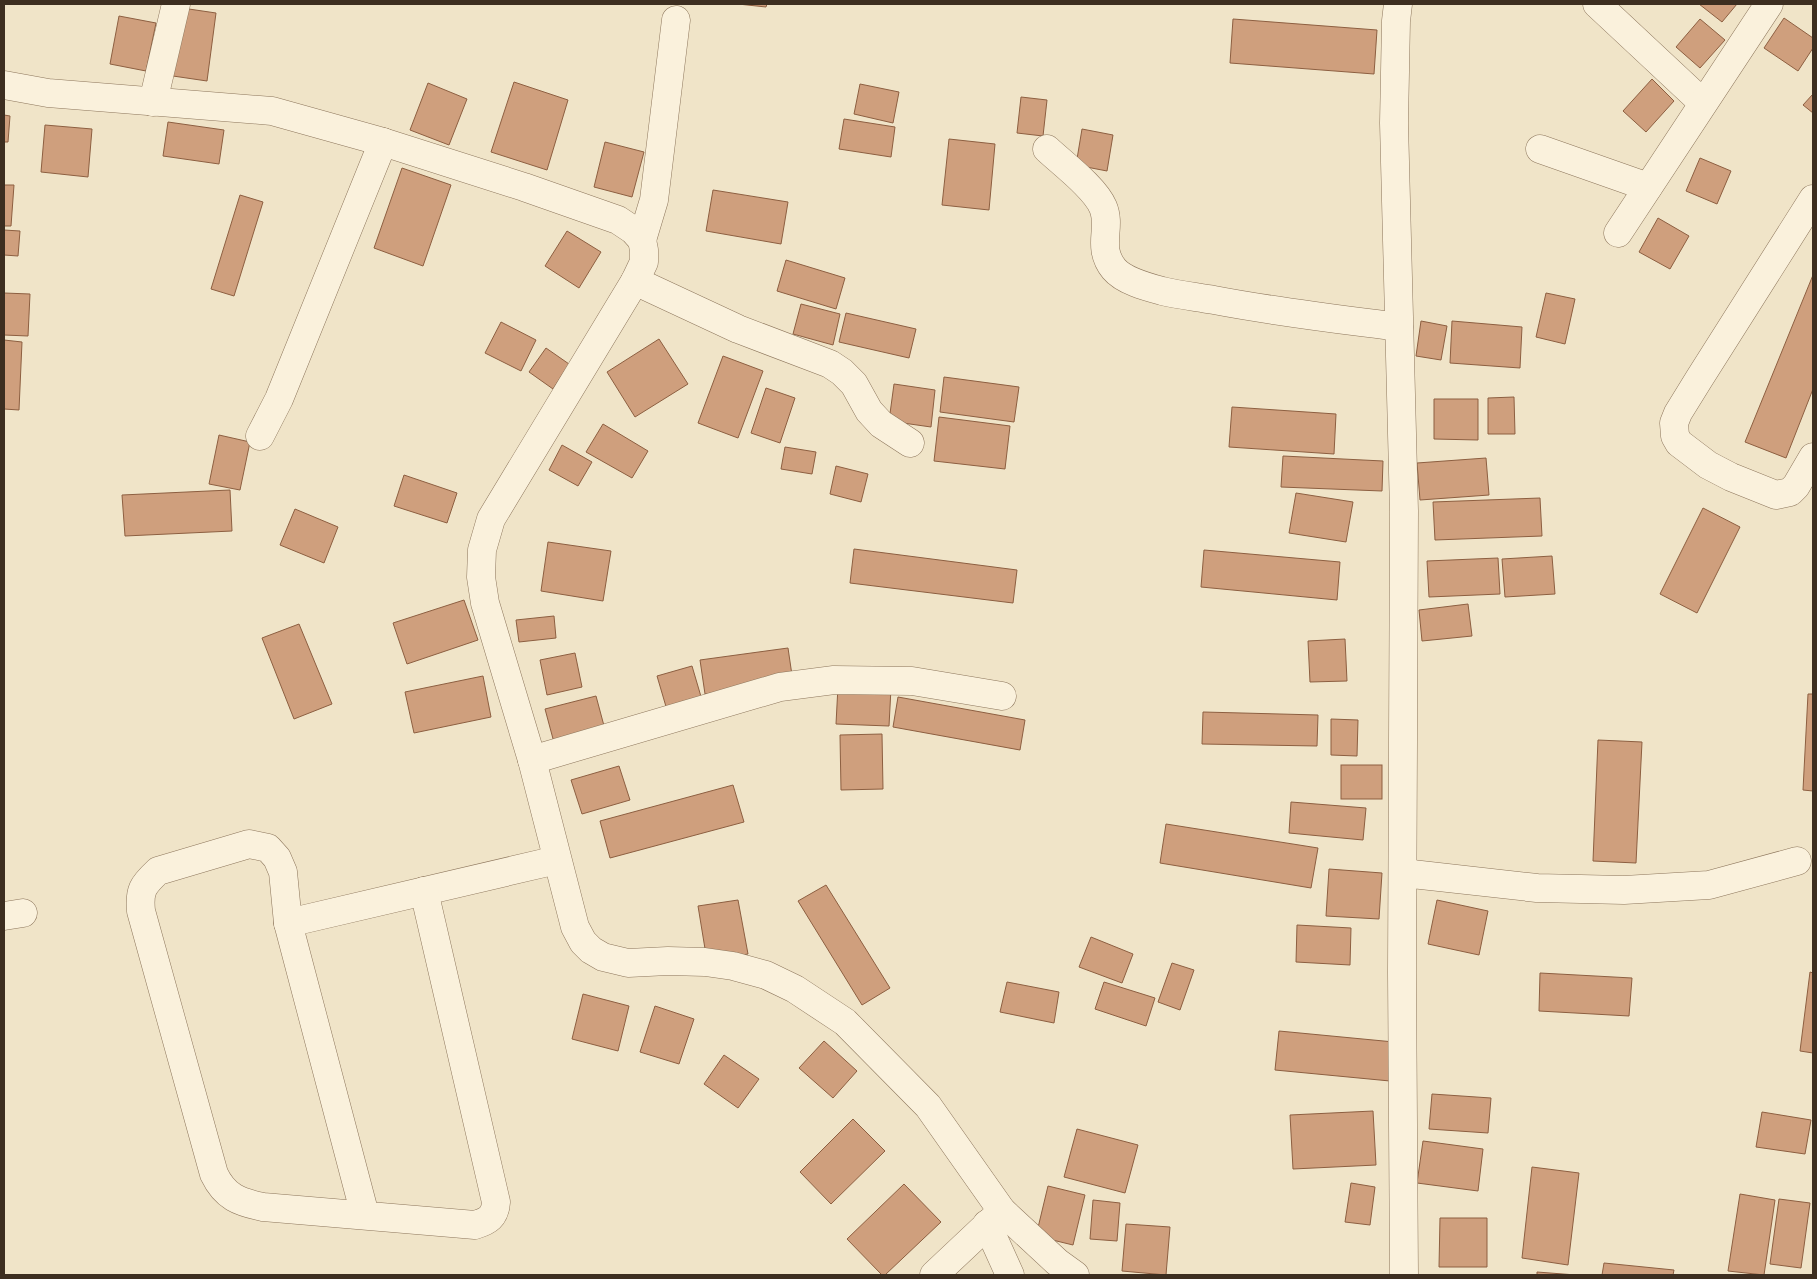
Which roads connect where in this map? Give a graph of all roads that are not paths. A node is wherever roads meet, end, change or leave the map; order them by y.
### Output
1 (176, 4) edge
2 (1398, 4) edge
3 (1597, 4) edge
4 (1769, 4) edge
5 (676, 20) dead end
6 (4, 85) edge
7 (153, 102) junction
8 (1703, 103) junction
9 (383, 142) junction
10 (1047, 149) dead end
11 (1540, 149) dead end
12 (1648, 188) junction
13 (1813, 199) edge
14 (1618, 233) dead end
15 (642, 240) junction
16 (635, 281) junction
17 (1399, 328) junction
18 (260, 436) dead end
19 (910, 443) dead end
20 (1813, 457) edge
21 (1002, 696) dead end
22 (532, 760) junction
23 (557, 860) junction
24 (1797, 861) dead end
25 (1402, 873) junction
26 (424, 891) junction
27 (288, 924) junction
28 (365, 1214) junction
29 (994, 1218) junction
30 (934, 1275) edge
31 (1010, 1275) edge
32 (1075, 1275) edge
33 (1404, 1275) edge

1 - 7 street
2 - 17 street
3 - 8 street
4 - 8 street
5 - 15 street
6 - 7 street
7 - 9 street
8 - 12 street
9 - 15 street
9 - 18 street
10 - 17 street
11 - 12 street
12 - 14 street
13 - 20 street
15 - 16 street
16 - 19 street
16 - 22 street
17 - 25 street
21 - 22 street
22 - 23 street
23 - 26 street
23 - 29 street
24 - 25 street
25 - 33 street
26 - 27 street
26 - 28 street
27 - 28 street
27 - 28 street
29 - 30 street
29 - 31 street
29 - 32 street

